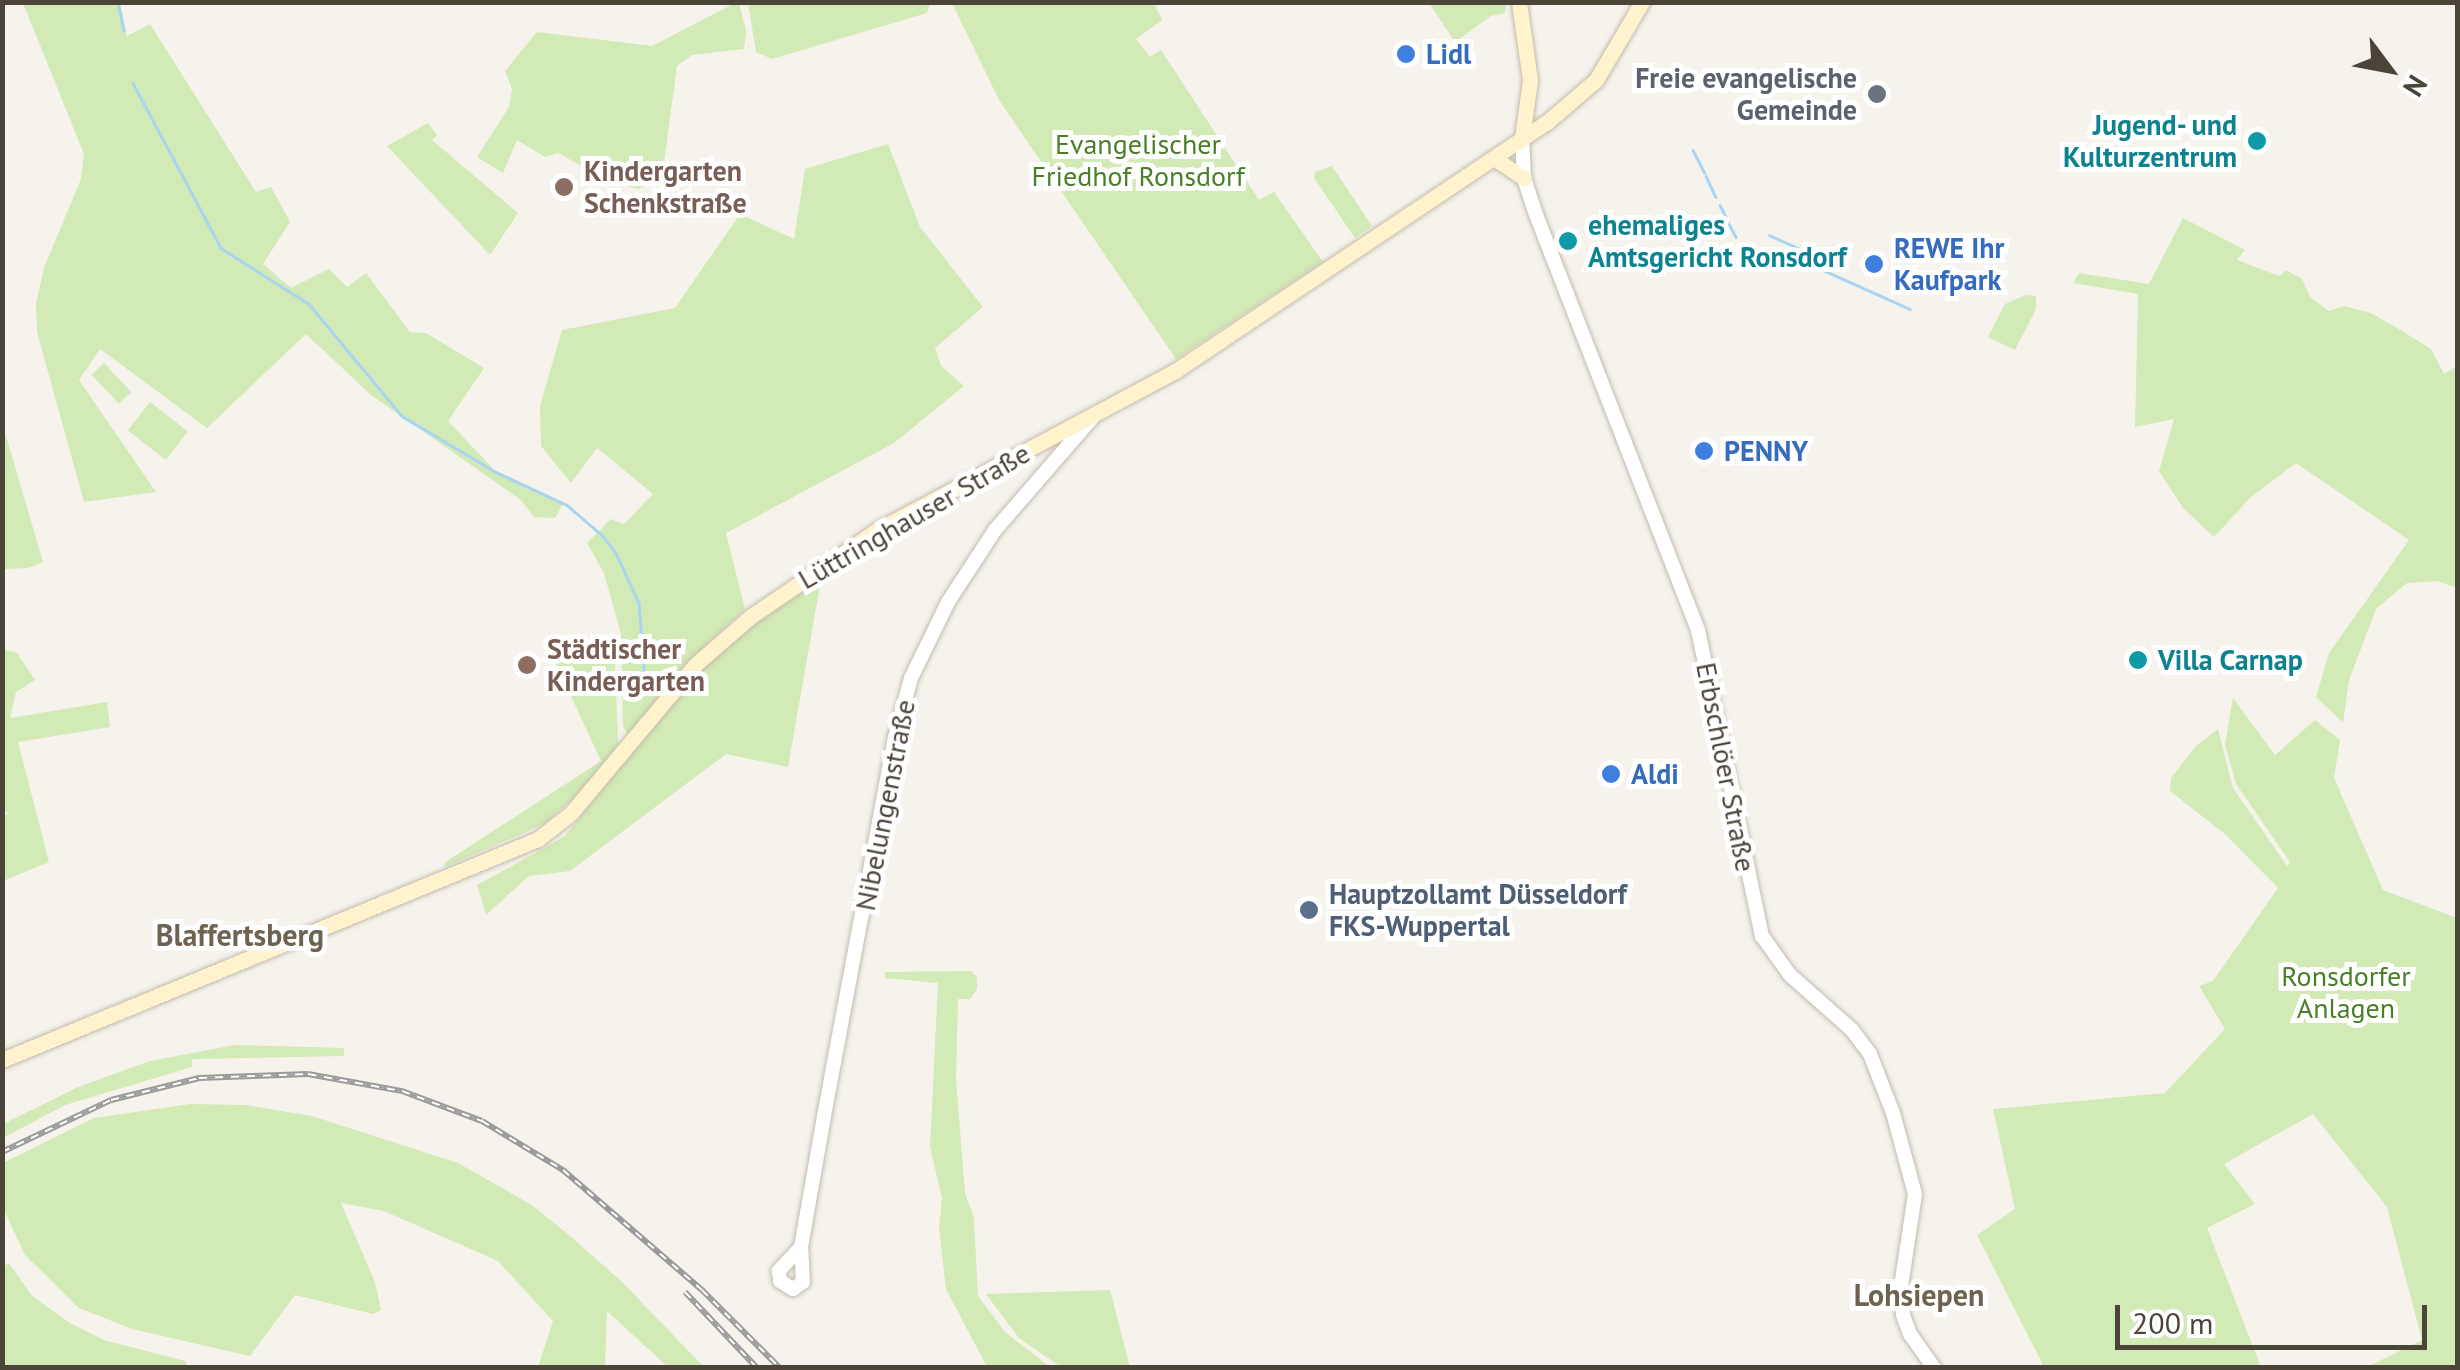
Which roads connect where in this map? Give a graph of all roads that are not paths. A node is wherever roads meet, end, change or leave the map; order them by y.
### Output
1 (1519, 2) edge
2 (1642, 2) edge
3 (1522, 138) junction
4 (1494, 158) junction
5 (1524, 178) junction
6 (1093, 416) junction
7 (2, 1060) edge
8 (801, 1247) dead end
9 (1934, 1368) edge

1 - 3 main road
2 - 3 main road, Lüttringhauser Straße
3 - 4 main road, Lüttringhauser Straße
3 - 5 street, Erbschlöer Straße
4 - 5 main road
4 - 6 main road, Lüttringhauser Straße
5 - 9 street, Erbschlöer Straße
6 - 7 main road, Lüttringhauser Straße
6 - 8 street, Nibelungenstraße

